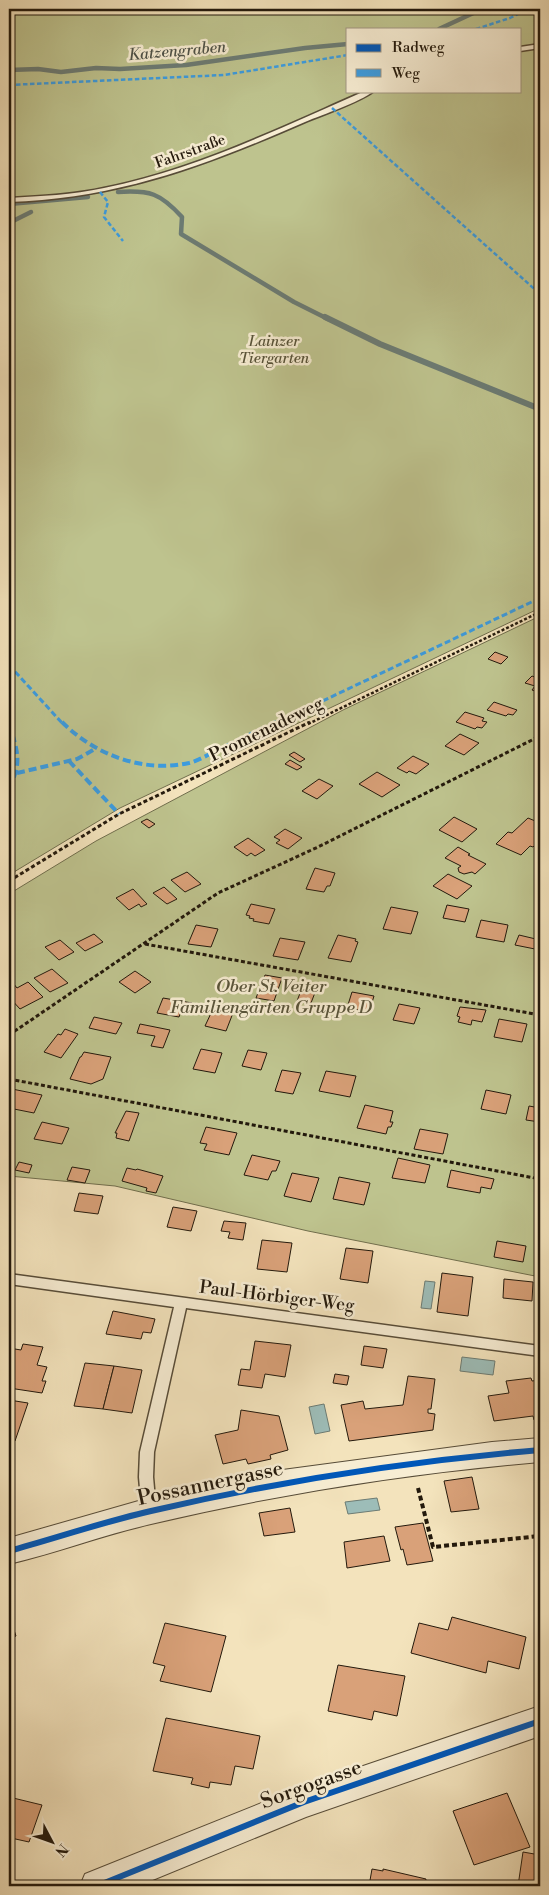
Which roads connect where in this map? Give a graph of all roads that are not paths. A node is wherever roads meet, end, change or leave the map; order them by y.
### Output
1 (540, 46) edge
2 (522, 49) edge
3 (369, 92) edge
4 (9, 200) edge
5 (9, 1279) edge
6 (182, 1303) junction
7 (540, 1351) edge
8 (540, 1450) edge
9 (149, 1511) junction
10 (9, 1551) edge
11 (540, 1721) edge
12 (97, 1886) edge

1 - 2 lane
3 - 4 lane, Fahrstraße
5 - 6 lane, Paul-Hörbiger-Weg
6 - 7 lane, Paul-Hörbiger-Weg
6 - 9 lane
8 - 9 street, Possannergasse
9 - 10 street, Possannergasse
11 - 12 street, Sorgogasse

